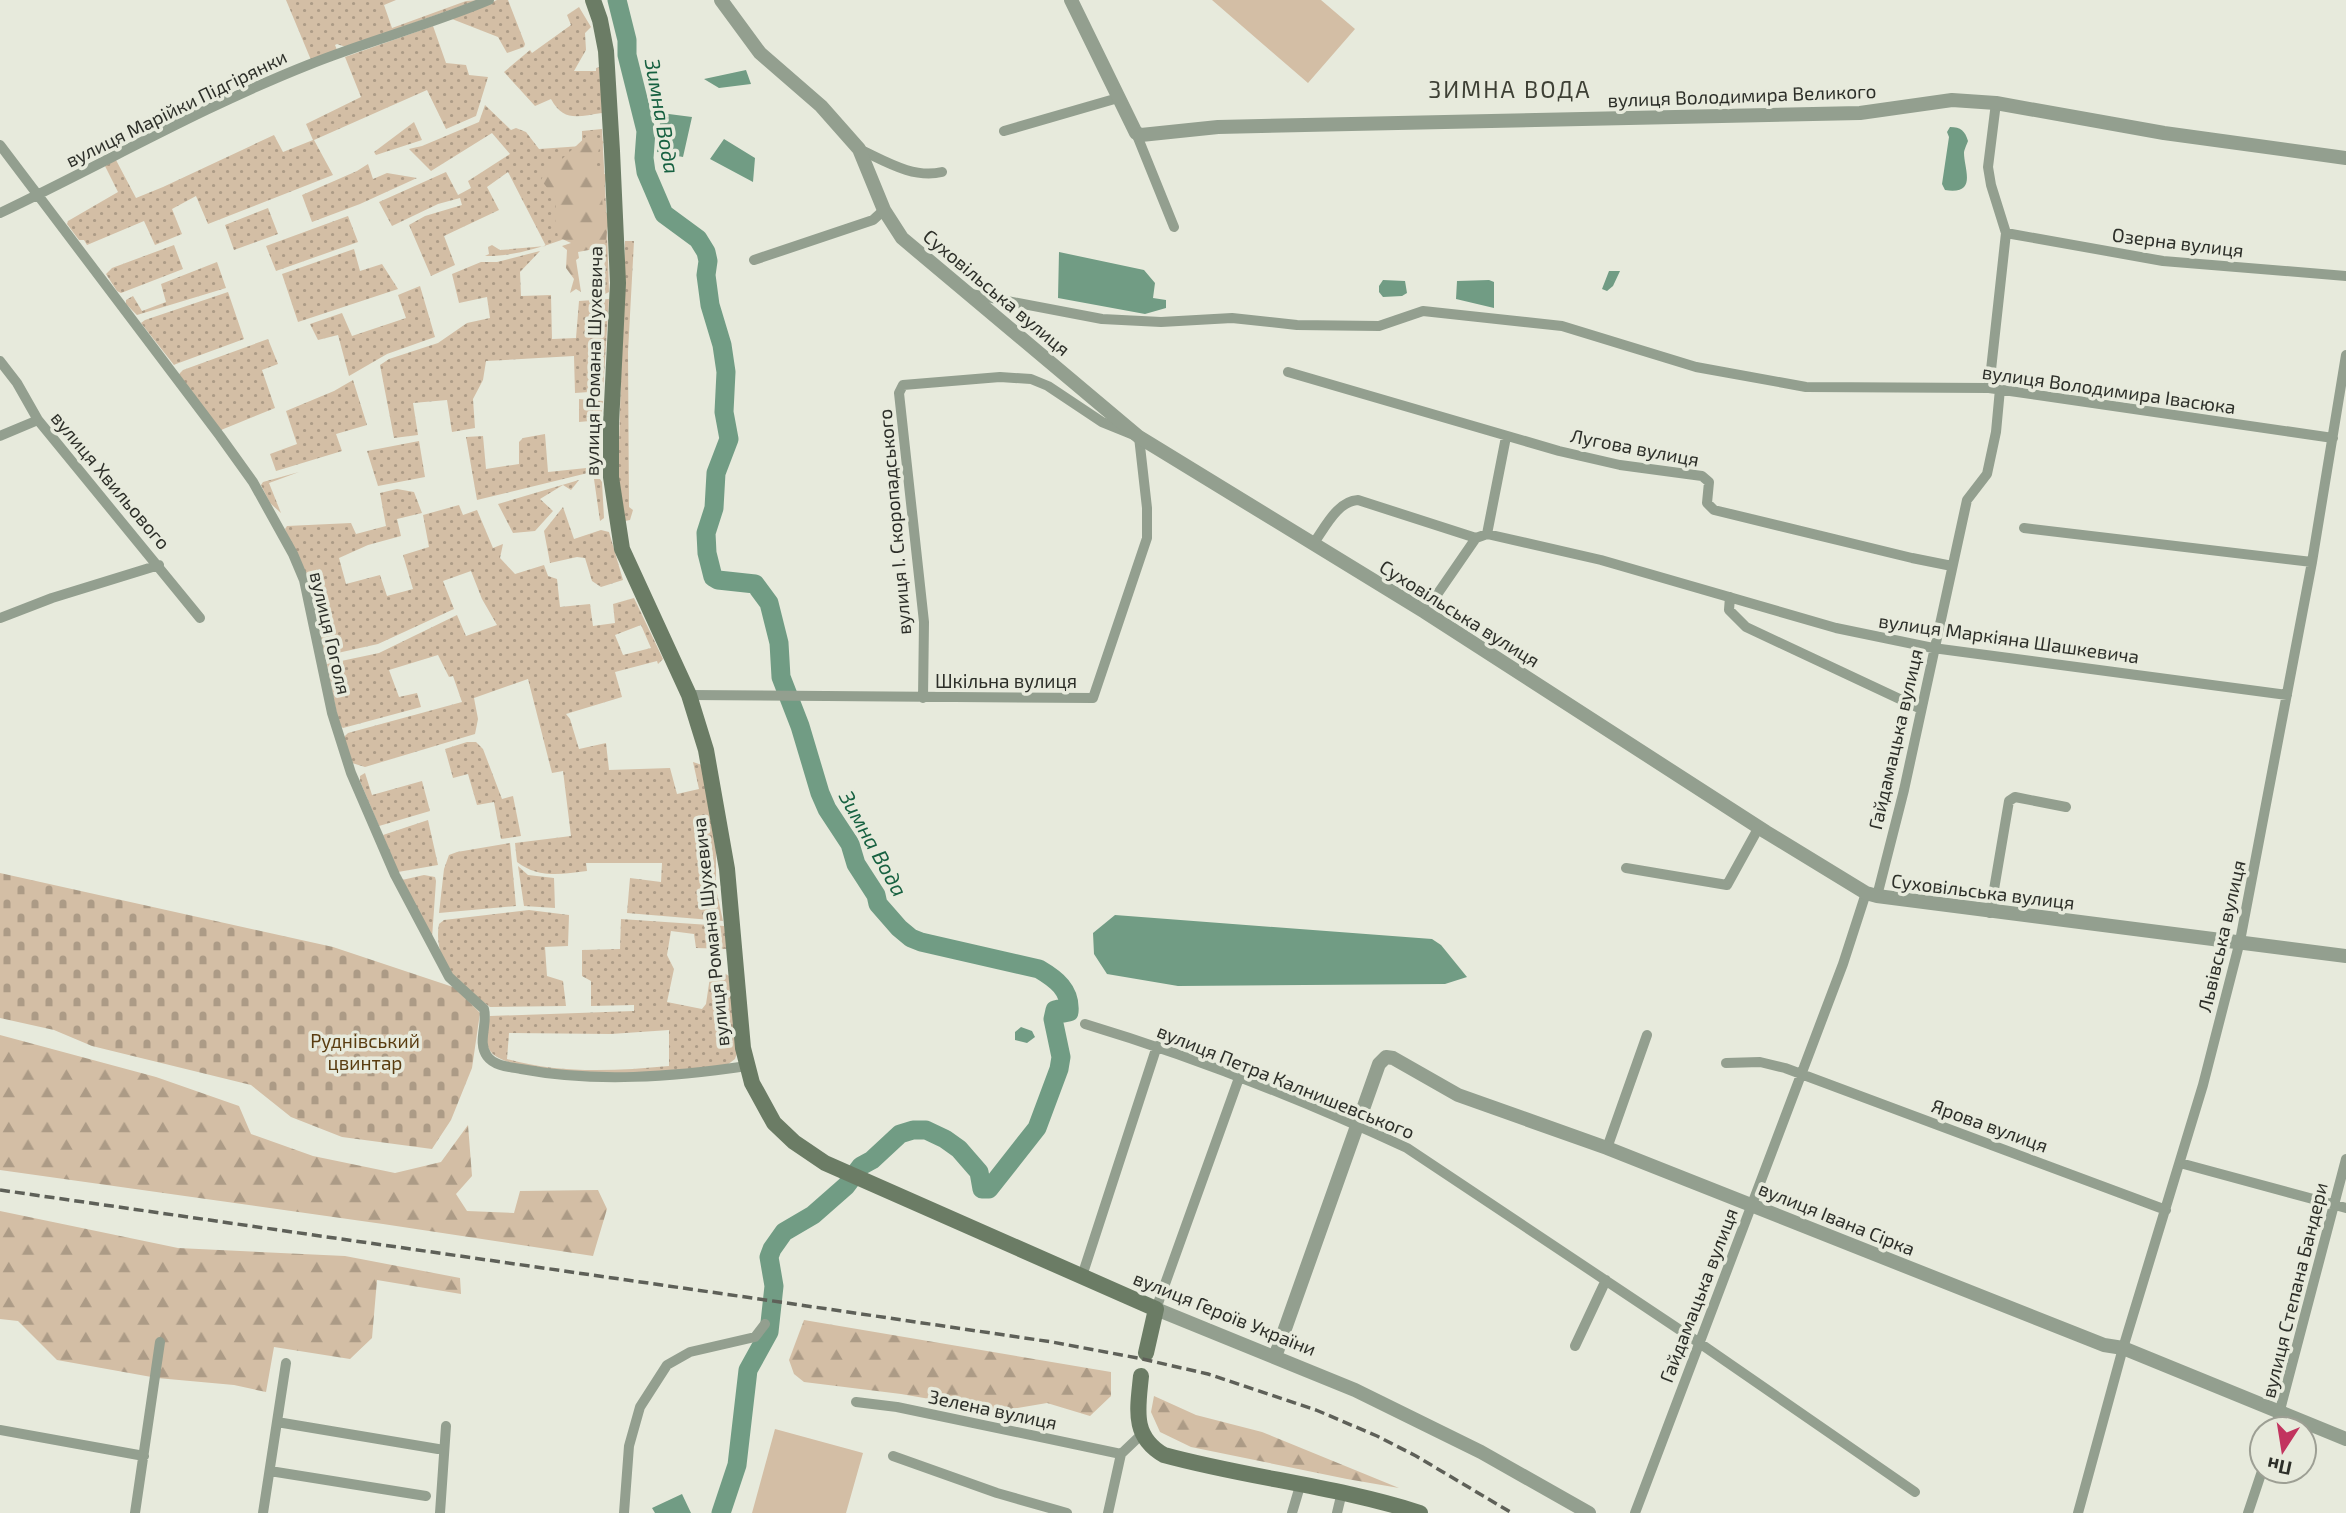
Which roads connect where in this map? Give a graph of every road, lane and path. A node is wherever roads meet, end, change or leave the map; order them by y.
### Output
1 (489, 0) edge
2 (593, 0) edge
3 (722, 0) edge
4 (1071, 0) edge
5 (1118, 98) junction
6 (1996, 103) junction
7 (1004, 131) dead end
8 (1136, 133) junction
9 (0, 145) edge
10 (859, 149) junction
11 (2346, 158) edge
12 (942, 172) dead end
13 (38, 195) junction
14 (884, 209) junction
15 (0, 213) edge
16 (1174, 227) dead end
17 (2006, 233) junction
18 (754, 260) dead end
19 (2346, 276) edge
20 (969, 294) junction
21 (2346, 355) edge
22 (0, 361) edge
23 (1288, 372) dead end
24 (1995, 388) junction
25 (38, 419) junction
26 (0, 436) edge
27 (1139, 437) junction
28 (1506, 437) junction
29 (2333, 438) junction
30 (2024, 528) dead end
31 (1481, 536) junction
32 (1313, 544) junction
33 (2312, 562) junction
34 (159, 565) junction
35 (1952, 566) junction
36 (1730, 597) junction
37 (1424, 612) junction
38 (0, 618) edge
39 (200, 618) dead end
40 (1933, 648) junction
41 (690, 695) junction
42 (2287, 695) junction
43 (923, 698) junction
44 (1921, 709) junction
45 (2066, 807) dead end
46 (1759, 827) junction
47 (1626, 869) dead end
48 (1871, 895) junction
49 (1990, 913) junction
50 (2240, 942) junction
51 (2346, 956) edge
52 (1085, 1024) dead end
53 (1647, 1035) dead end
54 (1157, 1046) junction
55 (1726, 1063) dead end
56 (747, 1066) junction
57 (1801, 1073) junction
58 (1239, 1078) junction
59 (1358, 1125) junction
60 (1607, 1148) junction
61 (2346, 1158) edge
62 (2180, 1163) junction
63 (836, 1170) joint
64 (1751, 1205) junction
65 (2334, 1205) junction
66 (2346, 1208) edge
67 (2166, 1210) junction
68 (1082, 1276) junction
69 (1606, 1280) junction
70 (1156, 1309) junction
71 (765, 1324) dead end
72 (160, 1342) dead end
73 (1699, 1342) junction
74 (1576, 1346) dead end
75 (2123, 1348) junction
76 (1146, 1353) dead end
77 (1275, 1357) junction
78 (286, 1363) dead end
79 (1141, 1376) dead end
80 (856, 1402) dead end
81 (2281, 1413) junction
82 (277, 1422) junction
83 (446, 1426) dead end
84 (0, 1430) edge
85 (1142, 1434) junction
86 (2346, 1439) edge
87 (438, 1449) dead end
88 (1121, 1454) junction
89 (144, 1456) junction
90 (893, 1456) dead end
91 (270, 1471) junction
92 (2257, 1485) edge
93 (1300, 1486) junction
94 (1342, 1492) junction
95 (1915, 1492) dead end
96 (426, 1496) dead end
97 (135, 1513) edge
98 (263, 1513) edge
99 (440, 1513) edge
100 (624, 1513) edge
101 (1066, 1513) edge
102 (1108, 1513) edge
103 (1292, 1513) edge
104 (1337, 1513) edge
105 (1418, 1513) edge
106 (1589, 1513) edge
107 (1635, 1513) edge
108 (2078, 1513) edge
109 (2248, 1513) edge

1 - 13 street, вулиця Марійки Підгірянки
2 - 41 main road, вулиця Романа Шухевича
3 - 10 street, Суховільська вулиця
4 - 5 street
5 - 7 street
5 - 8 street
6 - 8 street, вулиця Володимира Великого
6 - 11 street, вулиця Володимира Великого
6 - 17 street
8 - 16 street
9 - 13 street, вулиця Гоголя
10 - 12 street
10 - 14 street, Суховільська вулиця
13 - 15 street, вулиця Марійки Підгірянки
13 - 56 street, вулиця Гоголя
14 - 18 street
14 - 20 street, Суховільська вулиця
17 - 19 street, Озерна вулиця
17 - 24 street, Гайдамацька вулиця
20 - 24 street, вулиця Володимира Івасюка
20 - 27 street, Суховільська вулиця
21 - 29 street, Львівська вулиця
22 - 25 street, вулиця Хвильового
23 - 28 street, Лугова вулиця
24 - 29 street, вулиця Володимира Івасюка
24 - 35 street, Гайдамацька вулиця
25 - 26 street
25 - 34 street, вулиця Хвильового
27 - 32 street, Суховільська вулиця
27 - 43 street, Шкільна вулиця
27 - 43 street, вулиця І. Скоропадського
28 - 31 street
28 - 35 street, Лугова вулиця
29 - 33 street, Львівська вулиця
30 - 33 street
31 - 32 street, вулиця Маркіяна Шашкевича
31 - 36 street, вулиця Маркіяна Шашкевича
31 - 37 street
32 - 37 street, Суховільська вулиця
33 - 42 street, Львівська вулиця
34 - 38 street
34 - 39 street, вулиця Хвильового
35 - 40 street, Гайдамацька вулиця
36 - 40 street, вулиця Маркіяна Шашкевича
36 - 44 street
37 - 46 street, Суховільська вулиця
40 - 42 street, вулиця Маркіяна Шашкевича
40 - 44 street, Гайдамацька вулиця
41 - 43 street, Шкільна вулиця
41 - 56 main road, вулиця Романа Шухевича
42 - 50 street, Львівська вулиця
44 - 48 street, Гайдамацька вулиця
45 - 49 street
46 - 47 street
46 - 48 street, Суховільська вулиця
48 - 49 street, Суховільська вулиця
48 - 57 street, Гайдамацька вулиця
49 - 50 street, Суховільська вулиця
50 - 51 street, Суховільська вулиця
50 - 62 street, Львівська вулиця
52 - 54 street, вулиця Петра Калнишевського
53 - 60 street
54 - 58 street, вулиця Петра Калнишевського
54 - 68 street
55 - 57 street, Ярова вулиця
56 - 63 main road, вулиця Романа Шухевича
57 - 64 street, Гайдамацька вулиця
57 - 67 street, Ярова вулиця
58 - 59 street, вулиця Петра Калнишевського
58 - 70 street
59 - 60 street, вулиця Івана Сірка
59 - 69 street, вулиця Петра Калнишевського
59 - 77 street
60 - 64 street, вулиця Івана Сірка
61 - 65 street, вулиця Степана Бандери
62 - 65 street
62 - 67 street, Львівська вулиця
63 - 68 main road, вулиця Героїв України
64 - 73 street, Гайдамацька вулиця
64 - 75 street, вулиця Івана Сірка
65 - 66 street
65 - 81 street, вулиця Степана Бандери
67 - 75 street, Львівська вулиця
68 - 70 main road, вулиця Героїв України
69 - 73 street, вулиця Петра Калнишевського
69 - 74 street
70 - 76 main road
70 - 77 street, вулиця Героїв України
71 - 100 street
72 - 89 street
73 - 95 street, вулиця Петра Калнишевського
73 - 107 street, Гайдамацька вулиця
75 - 81 street, вулиця Івана Сірка
75 - 108 street, Львівська вулиця
77 - 106 street, вулиця Героїв України
78 - 82 street
79 - 85 main road
80 - 88 street, Зелена вулиця
81 - 86 street, вулиця Івана Сірка
82 - 87 street
82 - 91 street
83 - 99 street
84 - 89 street
85 - 88 street
85 - 93 main road
88 - 102 street
89 - 97 street
90 - 101 street
91 - 96 street
91 - 98 street
92 - 109 street
93 - 94 main road
93 - 103 street
94 - 104 street
94 - 105 main road

